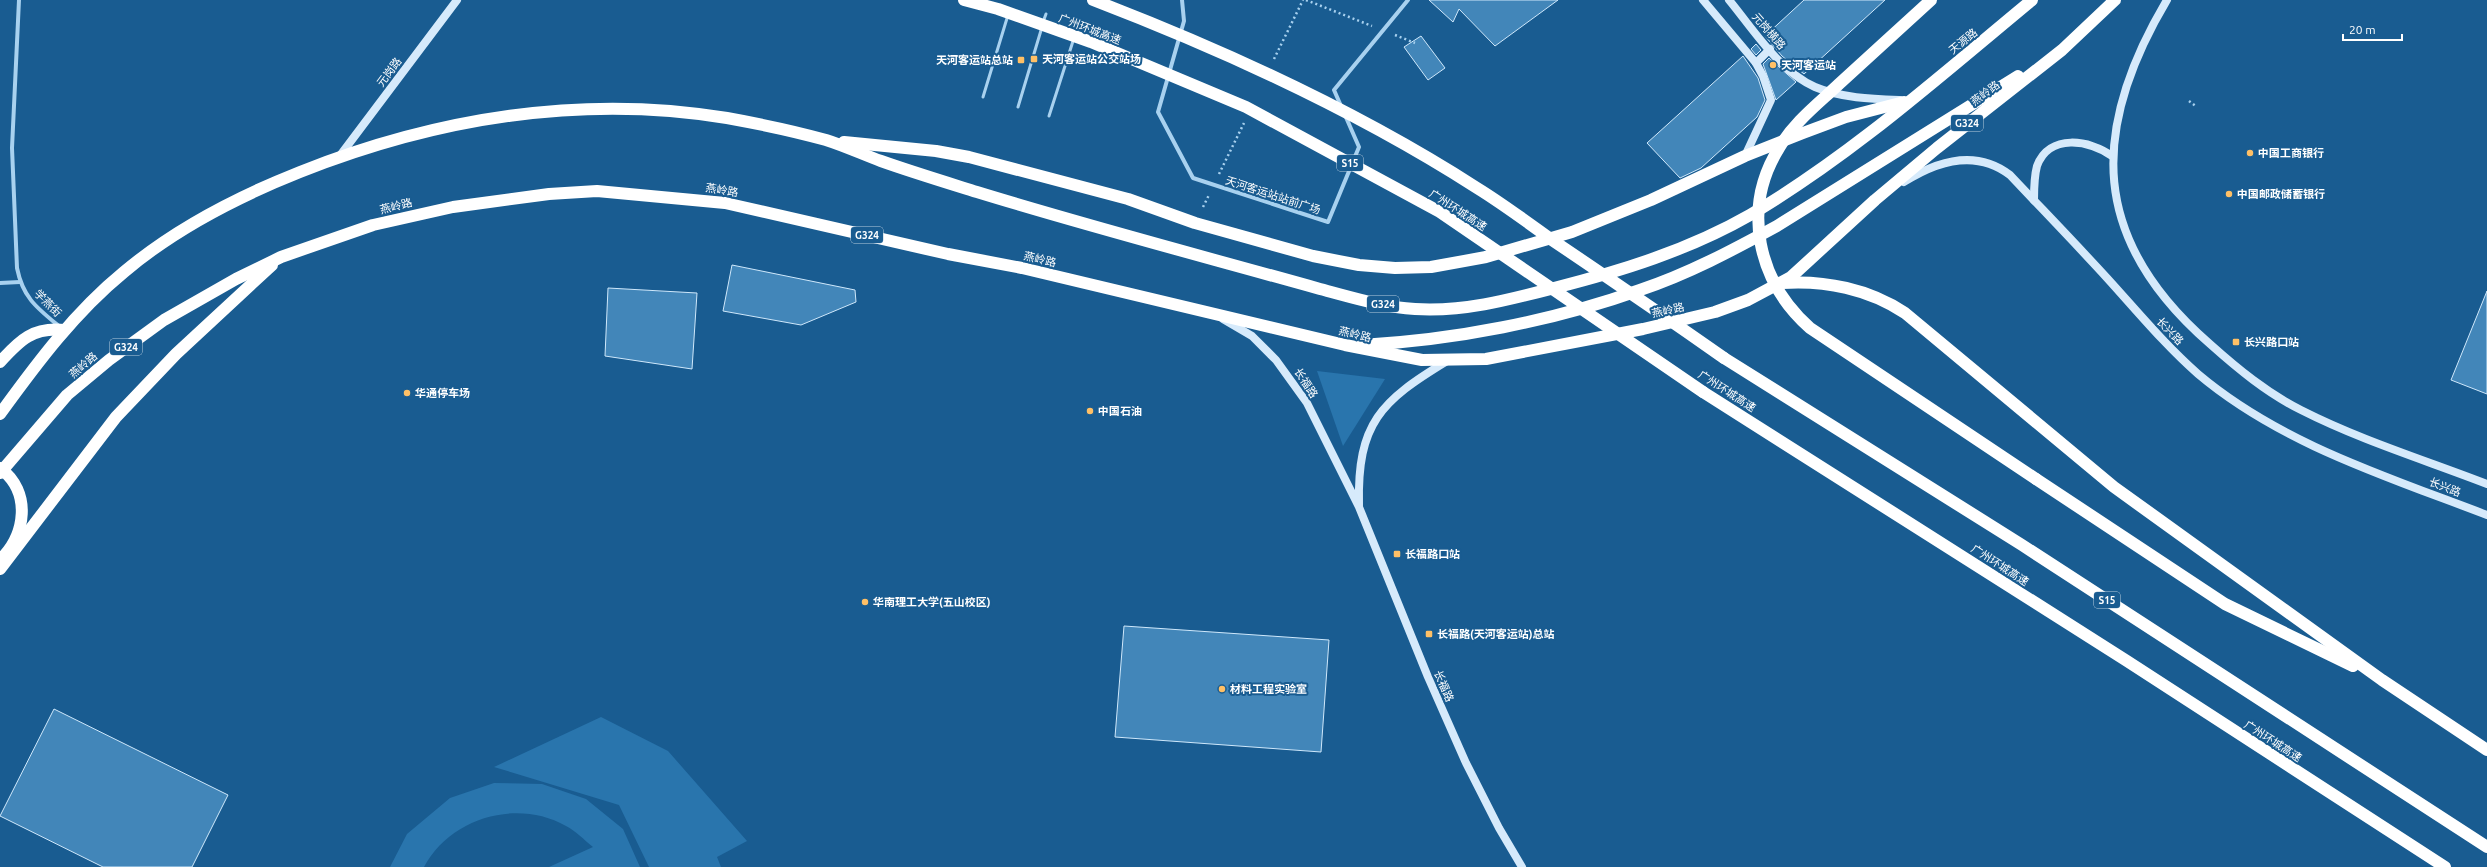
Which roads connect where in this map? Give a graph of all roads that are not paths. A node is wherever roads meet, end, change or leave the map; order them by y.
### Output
1 (19, 0) edge
2 (457, 0) edge
3 (964, 0) edge
4 (1093, 0) edge
5 (1182, 0) edge
6 (1408, 0) edge
7 (1703, 0) edge
8 (1729, 0) edge
9 (1931, 0) edge
10 (2032, 0) edge
11 (2115, 0) edge
12 (2167, 0) edge
13 (1009, 11) dead end
14 (1046, 14) dead end
15 (1079, 25) dead end
16 (1770, 48) junction
17 (2062, 50) junction
18 (1756, 63) junction
19 (983, 97) dead end
20 (1909, 101) junction
21 (1018, 107) dead end
22 (1049, 116) dead end
23 (827, 140) junction
24 (1745, 156) junction
25 (2112, 156) junction
26 (339, 157) junction
27 (1875, 200) junction
28 (2034, 200) junction
29 (281, 258) junction
30 (20, 282) junction
31 (0, 283) edge
32 (1781, 283) junction
33 (1217, 315) junction
34 (64, 330) junction
35 (1345, 345) junction
36 (1447, 361) junction
37 (0, 362) edge
38 (0, 414) edge
39 (0, 468) edge
40 (0, 473) edge
41 (2487, 484) edge
42 (1359, 508) junction
43 (2487, 515) edge
44 (0, 560) edge
45 (0, 569) edge
46 (2382, 680) junction
47 (2487, 750) edge
48 (2487, 846) edge
49 (1522, 867) edge
50 (2445, 867) edge

1 - 30 street, 学燕街
2 - 26 street, 元岗路
3 - 50 highway, 广州环城高速 / S15, bridge
4 - 48 highway, S15, bridge
5 - 6 street, 天河客运站站前广场
7 - 18 street
8 - 16 street, 元岗横路
9 - 46 highway, bridge
10 - 20 highway, 天源路 / G324
11 - 17 highway, G324
12 - 25 street, 长兴路
13 - 19 lane
14 - 21 lane
15 - 22 lane
16 - 18 street
16 - 20 street, 元岗横路
17 - 27 highway, 燕岭路 / G324
17 - 35 highway
18 - 24 street
20 - 23 highway, G324
20 - 24 highway, G324
23 - 24 highway, G324
23 - 26 highway, G324
25 - 28 street
25 - 41 street, 长兴路
26 - 34 highway, G324
27 - 28 street, 长兴路
27 - 32 highway, 燕岭路 / G324
28 - 43 street, 长兴路
29 - 33 highway, 燕岭路 / G324
29 - 40 highway, 燕岭路 / G324
29 - 45 highway
30 - 31 street
30 - 34 street, 学燕街
32 - 36 highway, 燕岭路 / G324
32 - 46 highway
33 - 35 highway, 燕岭路 / G324
33 - 42 street, 长福路
34 - 37 highway
34 - 38 highway, G324
35 - 36 highway, 燕岭路 / G324
36 - 42 street, 长福路
39 - 44 highway, bridge
42 - 49 street, 长福路
46 - 47 highway

